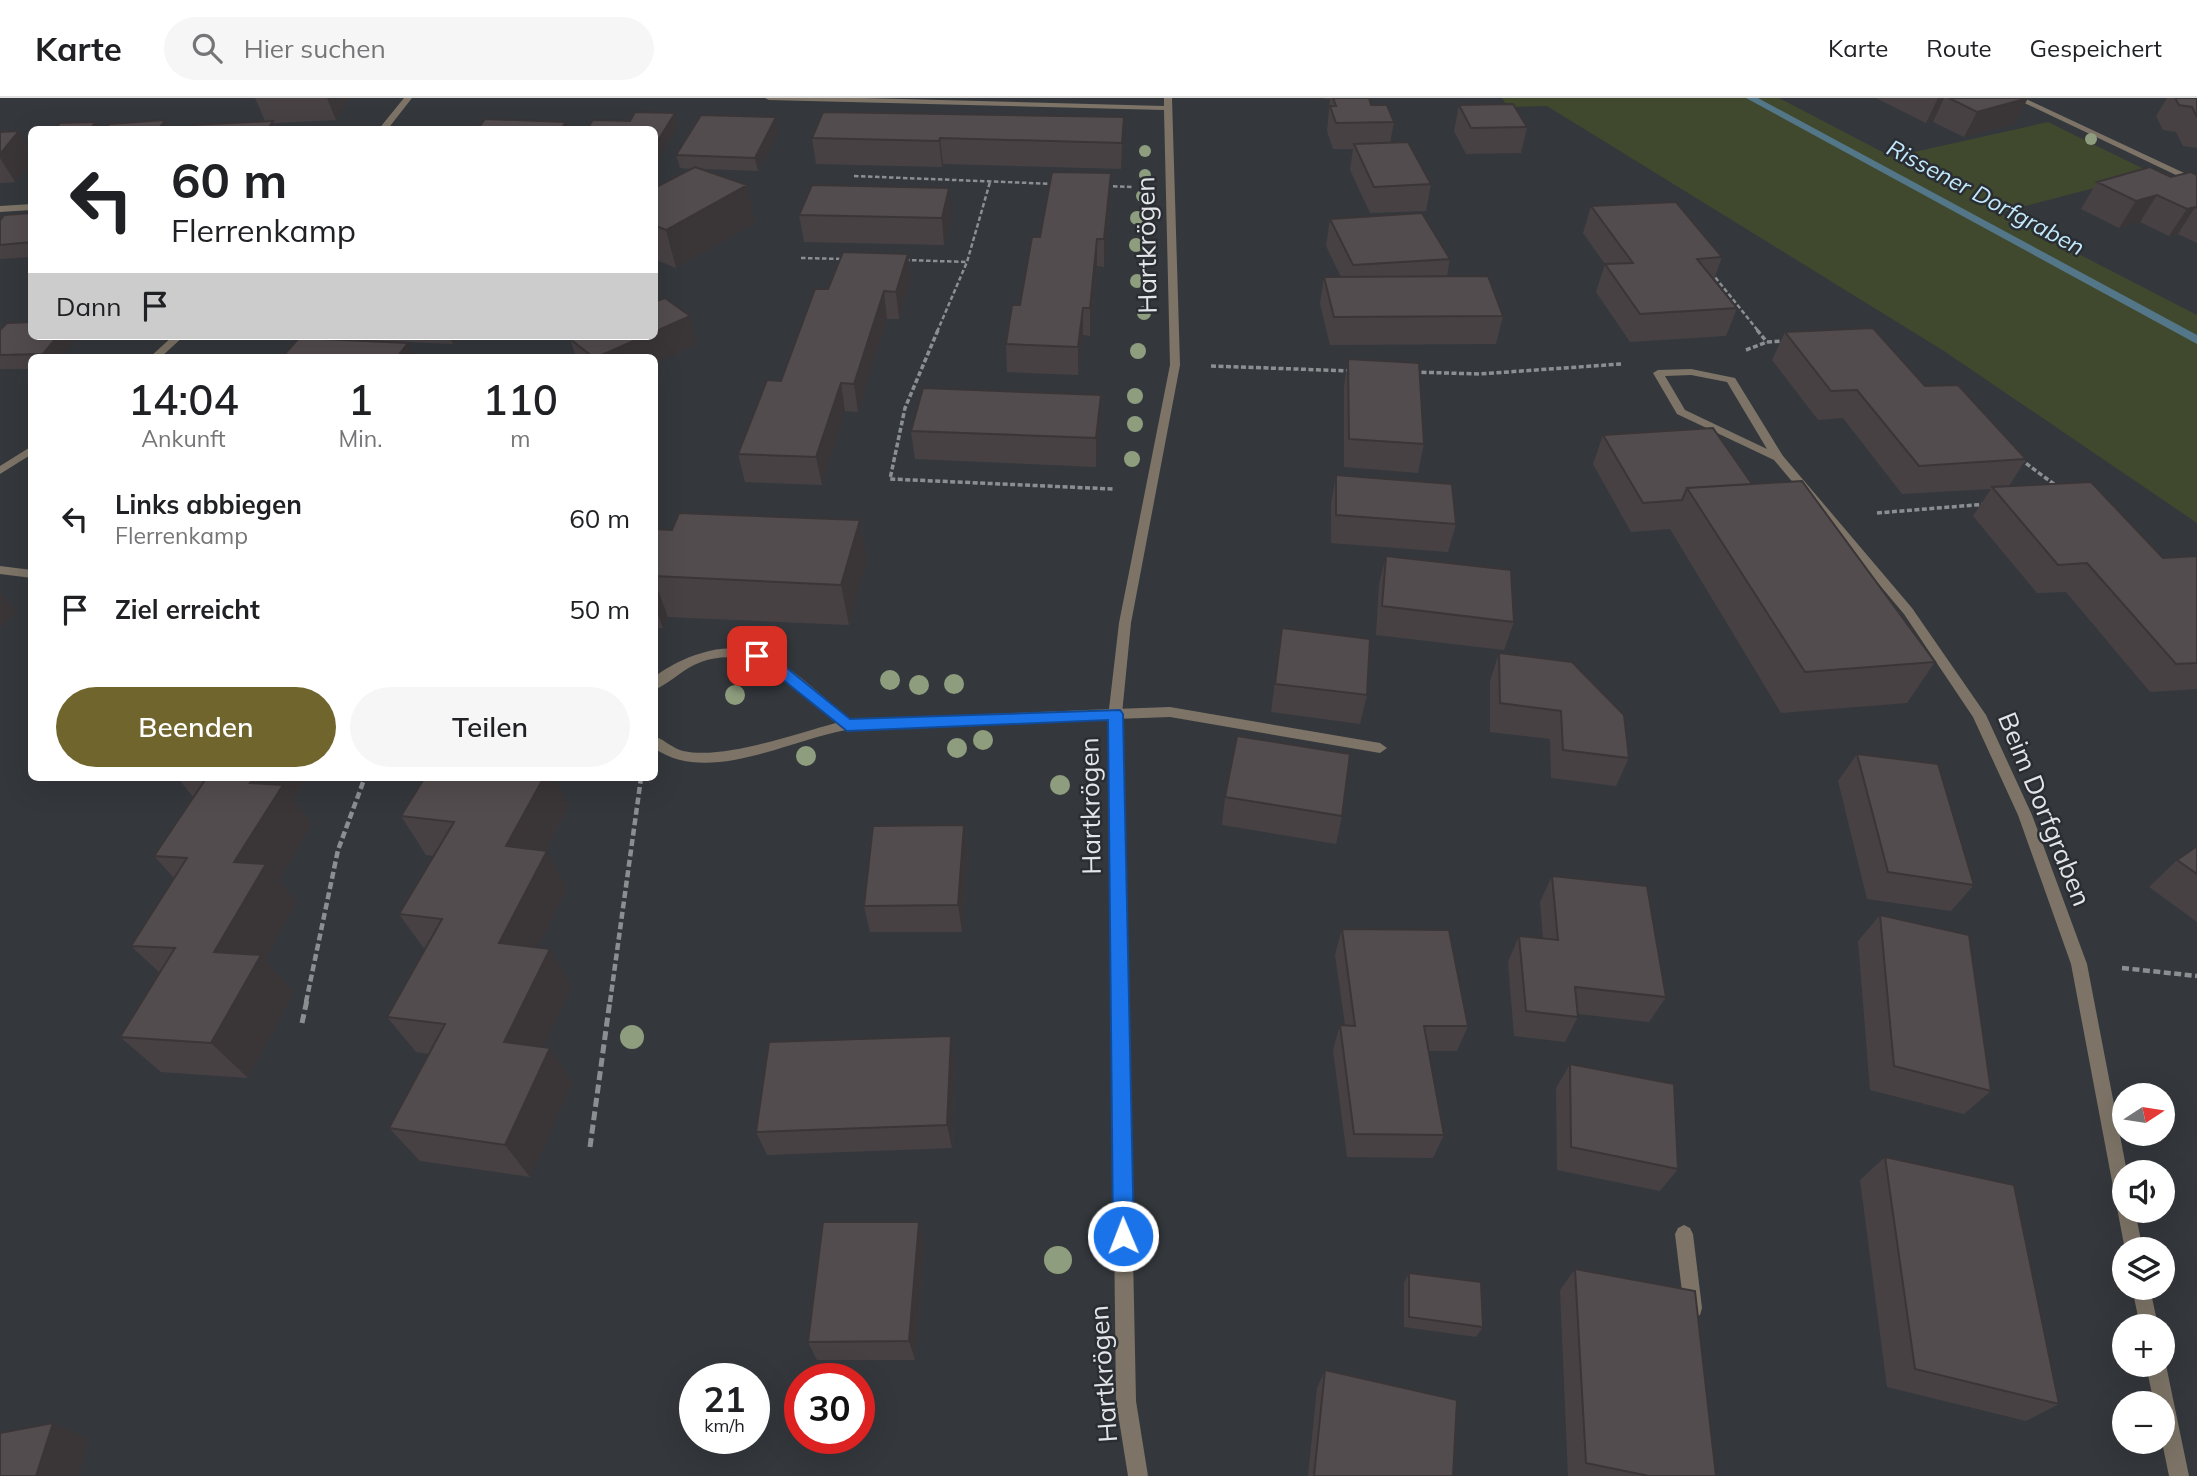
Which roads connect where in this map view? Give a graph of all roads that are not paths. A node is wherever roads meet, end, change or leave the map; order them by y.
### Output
1 (408, 98) edge
2 (769, 98) edge
3 (2018, 98) edge
4 (1168, 103) edge
5 (385, 126) edge
6 (2197, 182) edge
7 (28, 207) edge
8 (0, 209) edge
9 (174, 340) edge
10 (158, 354) edge
11 (28, 452) edge
12 (1778, 458) junction
13 (0, 471) edge
14 (0, 570) edge
15 (28, 574) edge
16 (658, 682) edge
17 (1115, 714) junction
18 (847, 725) junction
19 (658, 744) edge
20 (1380, 748) dead end
21 (2116, 1160) edge
22 (1684, 1234) dead end
23 (1696, 1328) edge
24 (2158, 1377) edge
25 (1138, 1476) edge
26 (2179, 1476) edge

1 - 5 street
2 - 4 street
3 - 6 street
4 - 17 street, Hartkrögen
7 - 8 street
9 - 10 street
11 - 13 street
12 - 12 street, Beim Dorfgraben
12 - 21 street, Beim Dorfgraben
14 - 15 street
16 - 18 street
17 - 18 street
17 - 20 street
17 - 25 street, Hartkrögen
18 - 19 street
22 - 23 street
24 - 26 street

